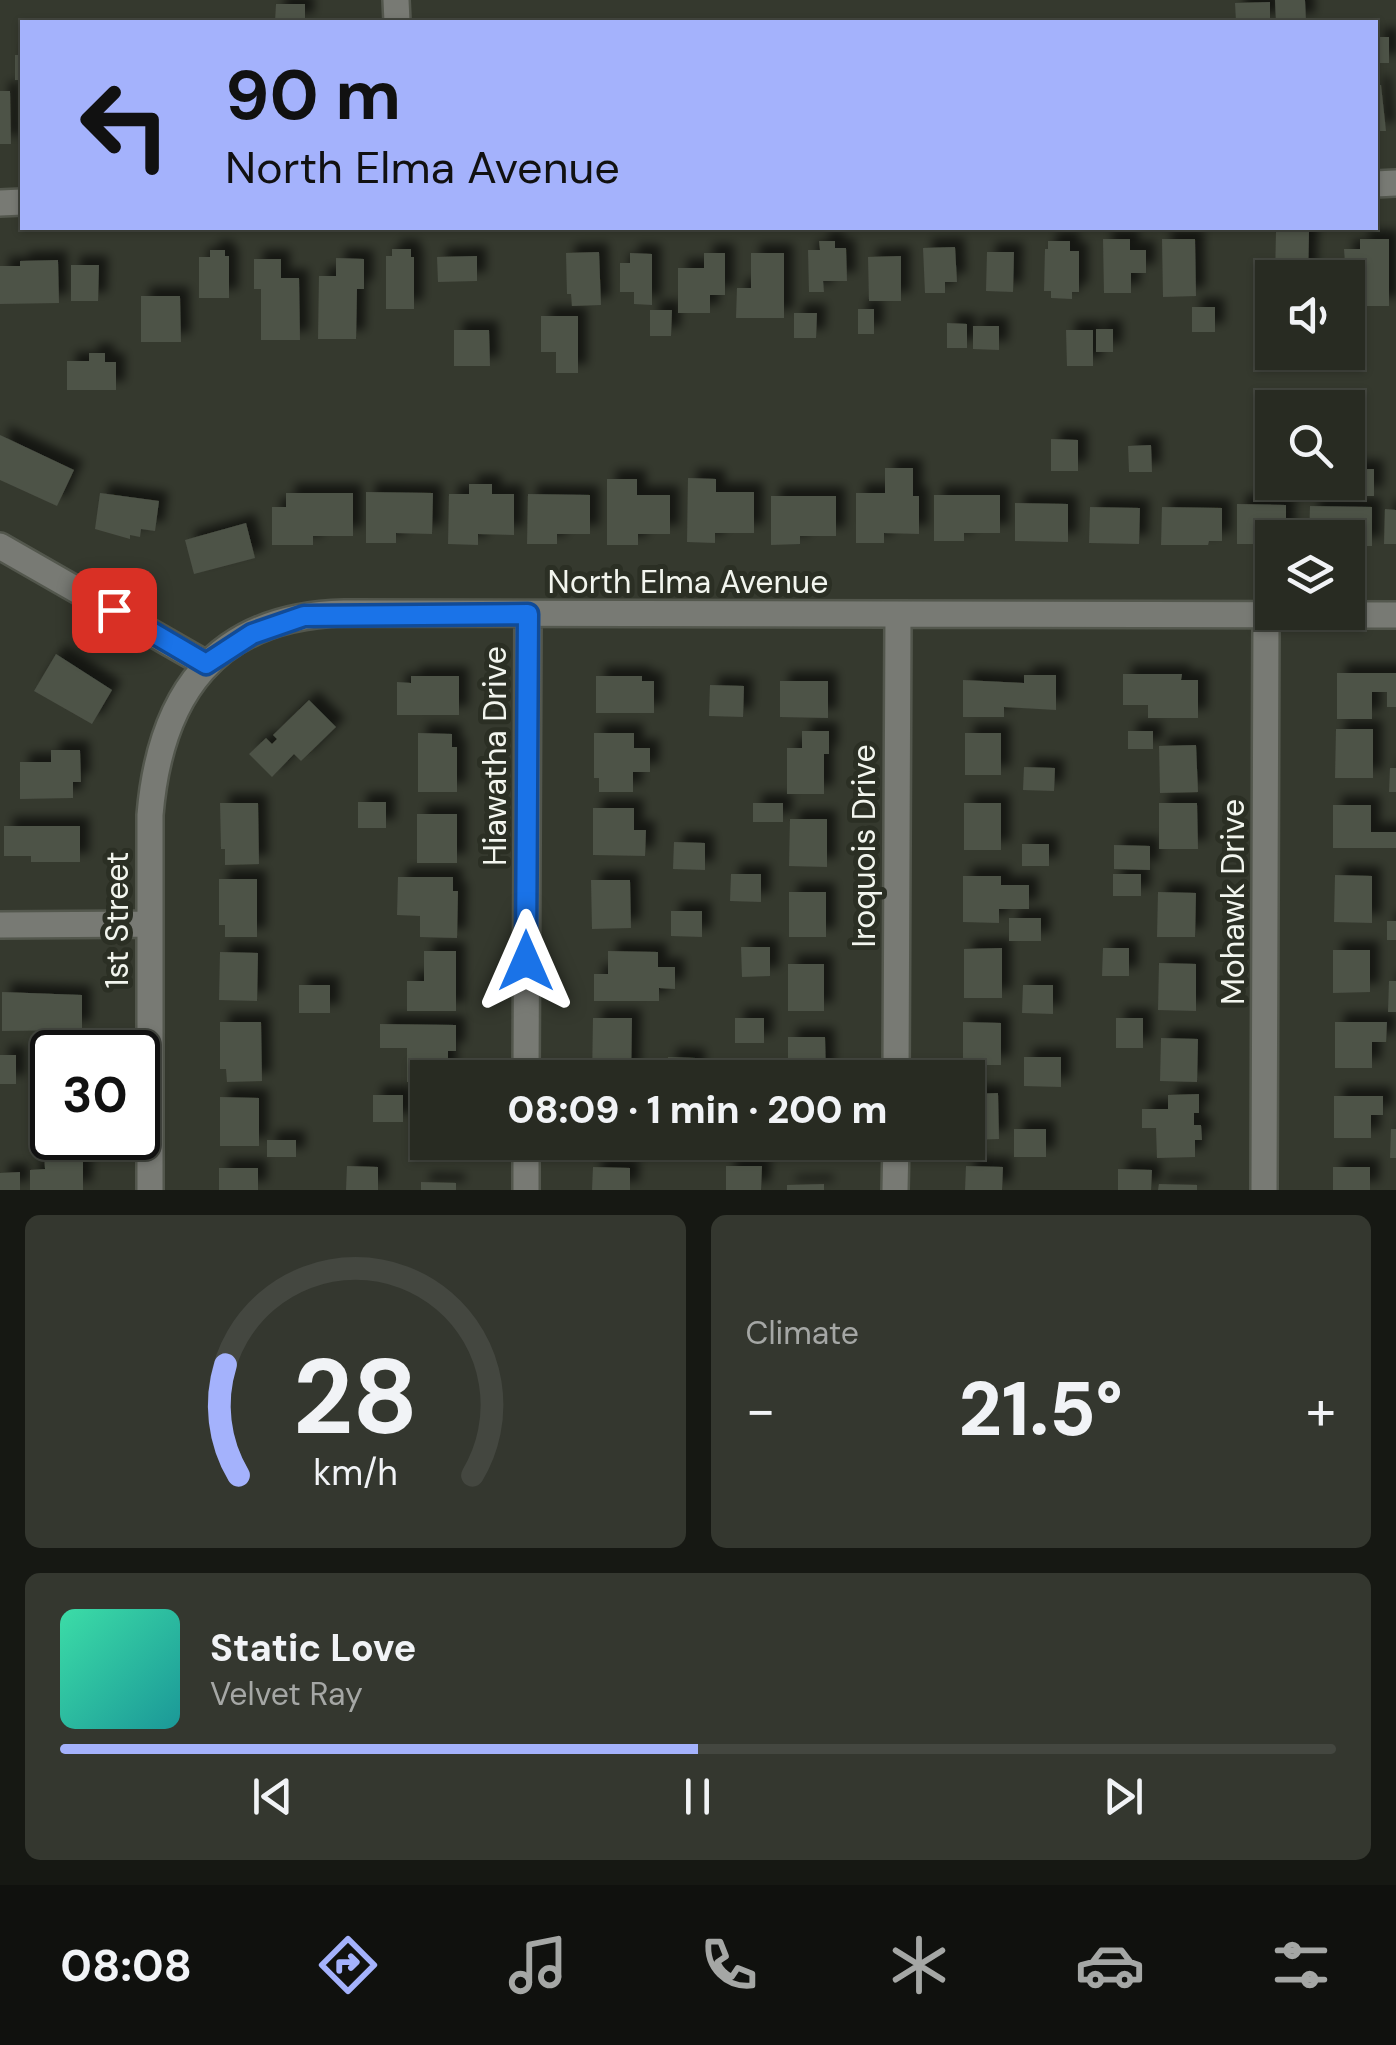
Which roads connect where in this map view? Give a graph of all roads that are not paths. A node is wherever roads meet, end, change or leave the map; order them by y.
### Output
1 (10, 551) edge
2 (528, 614) junction
3 (898, 615) junction
4 (1255, 615) edge
5 (1365, 615) edge
6 (1396, 615) edge
7 (1266, 630) edge
8 (206, 664) junction
9 (150, 924) junction
10 (0, 925) edge
11 (526, 1060) edge
12 (896, 1060) edge
13 (526, 1160) edge
14 (896, 1160) edge
15 (150, 1190) edge
16 (526, 1190) edge
17 (895, 1190) edge
18 (1264, 1190) edge

1 - 8 street
2 - 3 street, North Elma Avenue
2 - 8 street, North Elma Avenue
2 - 11 street, Hiawatha Drive
3 - 4 street, North Elma Avenue
3 - 12 street, Iroquois Drive
5 - 6 street, North Elma Avenue
7 - 18 street, Mohawk Drive
8 - 9 street, 1st Street
9 - 10 street
9 - 15 street, 1st Street
13 - 16 street
14 - 17 street

